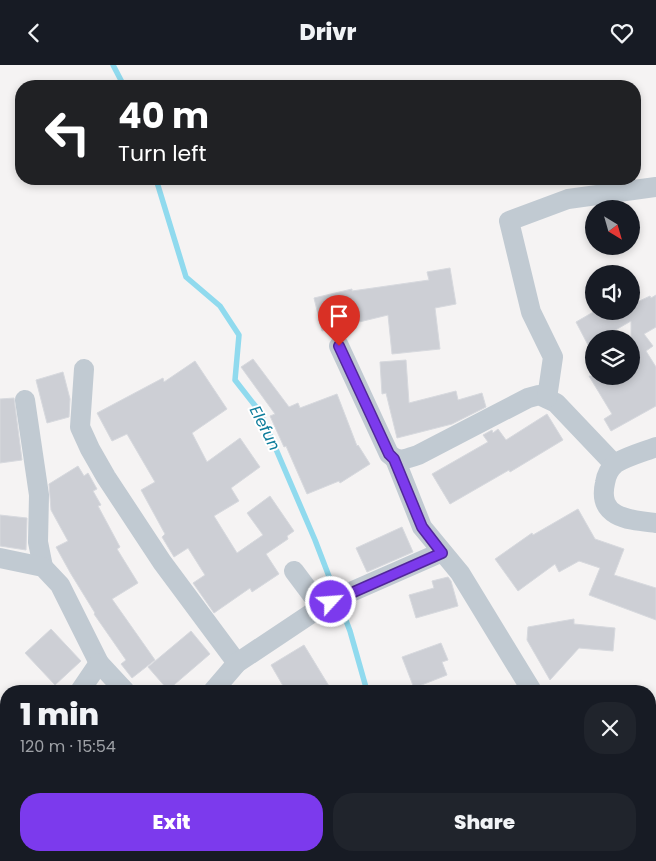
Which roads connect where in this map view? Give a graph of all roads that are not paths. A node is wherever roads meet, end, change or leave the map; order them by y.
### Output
1 (656, 187) edge
2 (339, 346) dead end
3 (84, 369) dead end
4 (547, 397) junction
5 (25, 399) dead end
6 (656, 447) edge
7 (394, 459) junction
8 (614, 464) junction
9 (656, 523) edge
10 (442, 553) junction
11 (0, 558) edge
12 (43, 567) junction
13 (294, 571) dead end
14 (332, 601) junction
15 (98, 663) junction
16 (237, 663) junction
17 (84, 685) edge
18 (120, 685) edge
19 (218, 685) edge
20 (528, 685) edge

1 - 4 street
2 - 7 street
3 - 16 street
4 - 7 street
4 - 8 street
5 - 12 street
6 - 8 street
7 - 10 street
8 - 9 street
10 - 14 street
10 - 20 street
11 - 12 street
12 - 15 street
13 - 14 street
14 - 16 street
15 - 17 street
15 - 18 street
16 - 19 street

